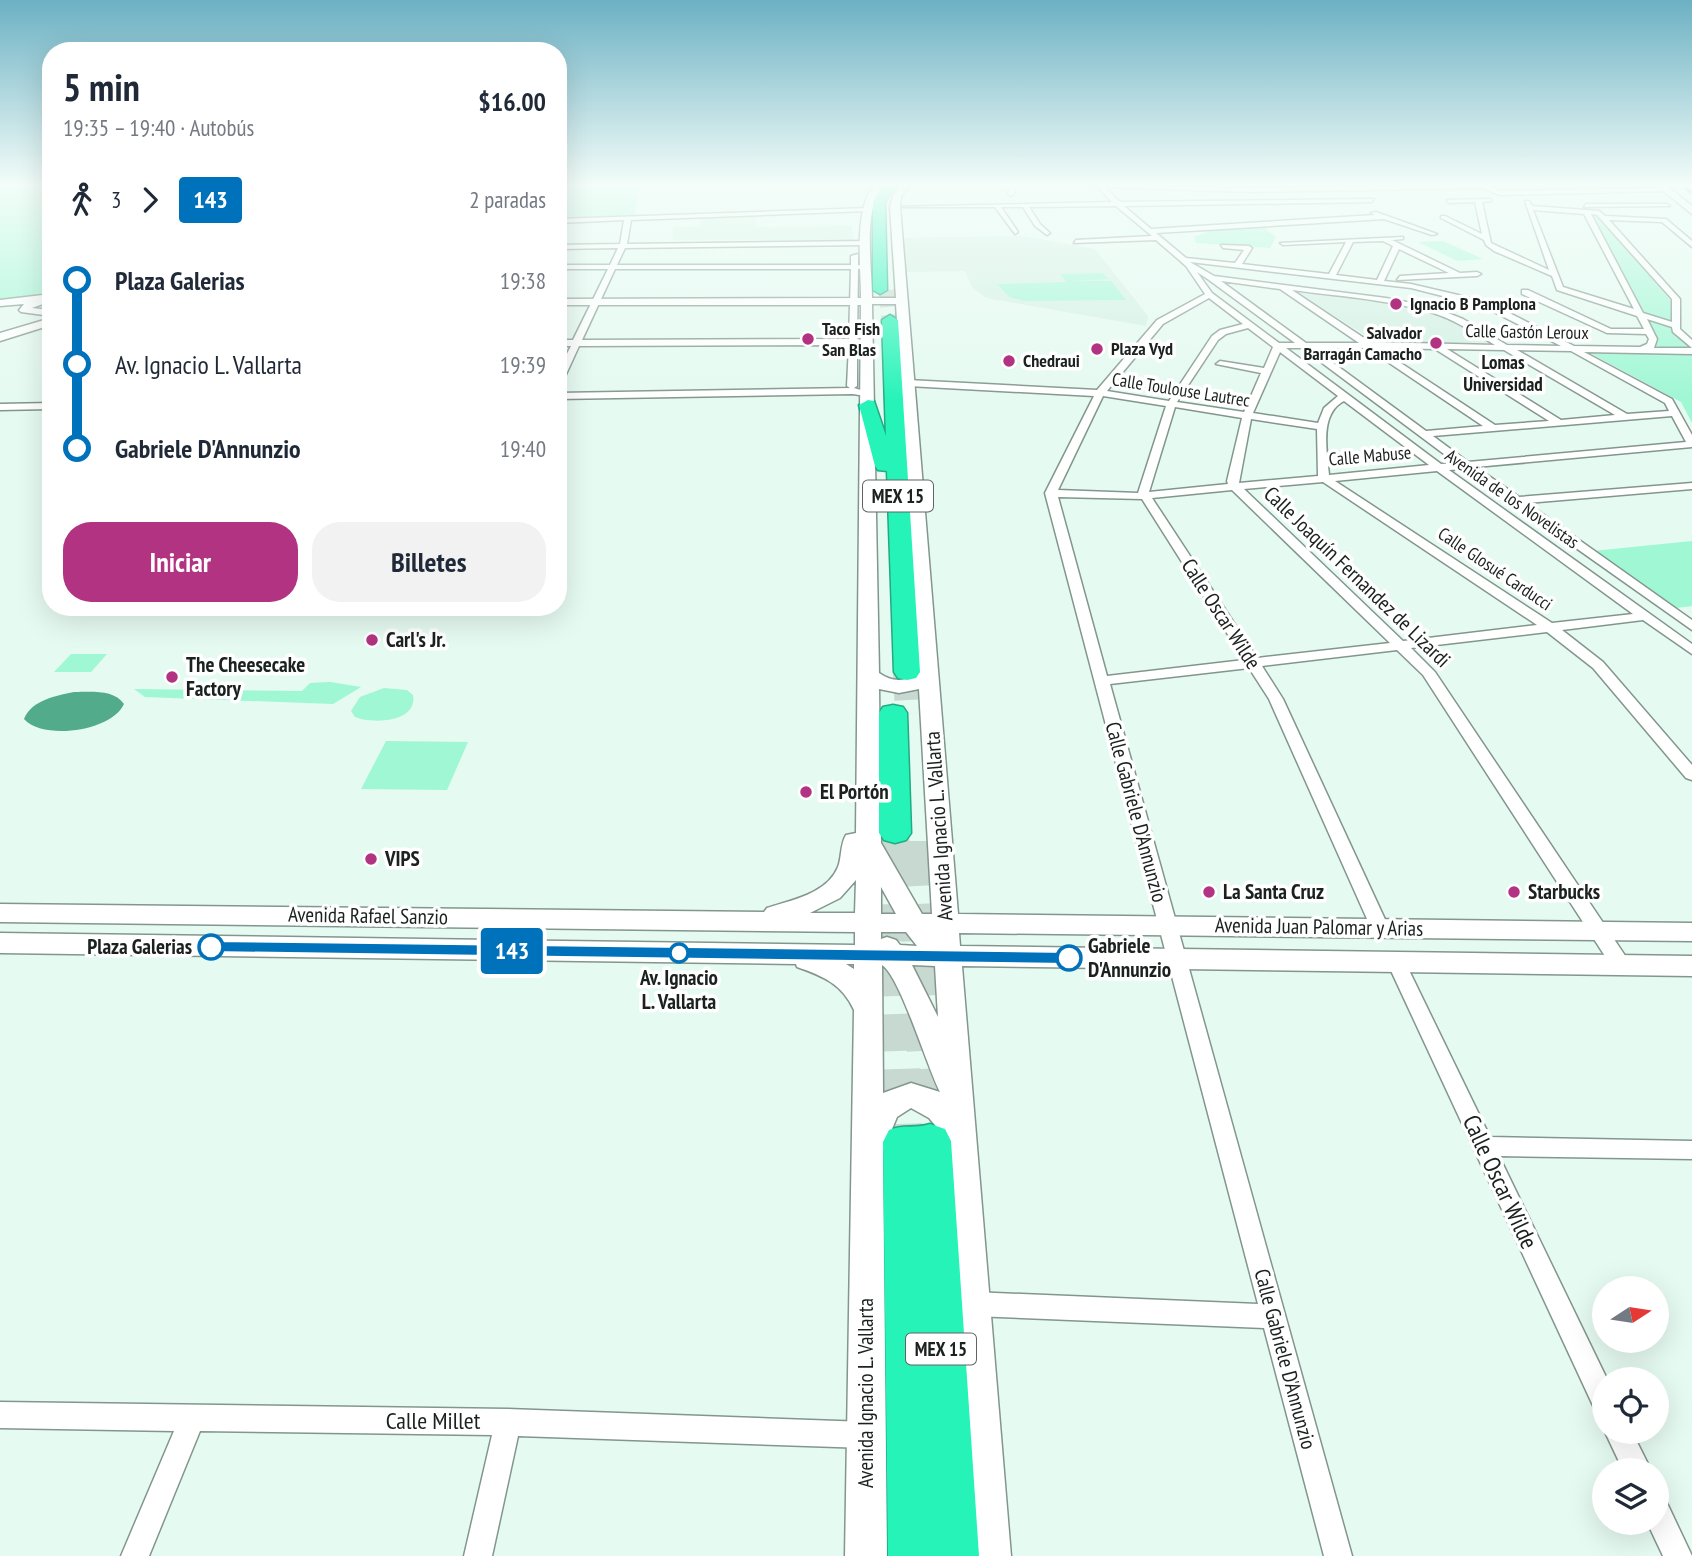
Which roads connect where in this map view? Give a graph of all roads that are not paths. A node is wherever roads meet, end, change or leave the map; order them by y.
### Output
1 (1243, 256) edge
2 (617, 257) edge
3 (862, 257) edge
4 (884, 257) edge
5 (1179, 257) edge
6 (1231, 257) edge
7 (1342, 257) edge
8 (1392, 257) edge
9 (1426, 257) edge
10 (1512, 257) edge
11 (1548, 257) edge
12 (1610, 257) edge
13 (1638, 257) edge
14 (1289, 261) dead end
15 (1186, 262) junction
16 (1226, 264) junction
17 (1238, 265) junction
18 (567, 267) edge
19 (612, 267) junction
20 (861, 267) junction
21 (1283, 271) junction
22 (1477, 274) dead end
23 (1459, 275) junction
24 (1555, 275) junction
25 (1332, 276) junction
26 (1212, 278) junction
27 (1382, 279) junction
28 (1365, 280) junction
29 (1395, 281) junction
30 (1281, 286) junction
31 (1550, 288) dead end
32 (1560, 288) junction
33 (1540, 289) dead end
34 (880, 295) junction
35 (1209, 295) junction
36 (1360, 296) junction
37 (42, 299) edge
38 (42, 300) edge
39 (567, 302) edge
40 (596, 302) junction
41 (0, 306) edge
42 (1223, 306) junction
43 (1184, 309) junction
44 (26, 310) junction
45 (42, 312) edge
46 (1641, 316) junction
47 (886, 321) junction
48 (42, 324) edge
49 (1249, 325) junction
50 (0, 326) edge
51 (1676, 327) junction
52 (1692, 328) edge
53 (1649, 332) junction
54 (0, 337) edge
55 (860, 342) junction
56 (567, 343) edge
57 (577, 343) junction
58 (1303, 345) junction
59 (1369, 345) junction
60 (1692, 345) edge
61 (1278, 346) junction
62 (1435, 346) junction
63 (1504, 347) junction
64 (1572, 348) junction
65 (1643, 349) junction
66 (1692, 351) edge
67 (567, 363) edge
68 (1220, 364) dead end
69 (1267, 371) junction
70 (908, 383) junction
71 (863, 393) junction
72 (1100, 393) junction
73 (567, 394) edge
74 (567, 394) edge
75 (1344, 397) junction
76 (1171, 404) junction
77 (42, 406) edge
78 (0, 407) edge
79 (1676, 413) junction
80 (1247, 415) junction
81 (1625, 417) junction
82 (911, 423) junction
83 (1560, 423) junction
84 (1323, 427) junction
85 (1493, 428) junction
86 (1424, 434) junction
87 (896, 444) junction
88 (1692, 444) edge
89 (1465, 465) junction
90 (1438, 467) junction
91 (886, 469) junction
92 (1324, 478) junction
93 (1692, 485) edge
94 (1235, 487) junction
95 (1051, 493) junction
96 (1145, 495) junction
97 (1516, 501) junction
98 (1692, 611) edge
99 (1675, 614) junction
100 (1647, 616) junction
101 (1692, 626) edge
102 (1548, 627) junction
103 (1401, 644) junction
104 (1692, 650) edge
105 (1252, 662) junction
106 (929, 675) junction
107 (1101, 681) junction
108 (869, 684) junction
109 (911, 711) junction
110 (868, 770) junction
111 (1692, 775) edge
112 (905, 833) tunnel mouth
113 (867, 841) junction
114 (0, 912) edge
115 (753, 920) junction
116 (867, 922) junction
117 (914, 923) junction
118 (947, 923) junction
119 (1166, 925) junction
120 (1380, 928) junction
121 (1598, 931) junction
122 (1692, 932) edge
123 (0, 943) edge
124 (780, 954) junction
125 (880, 955) junction
126 (949, 957) junction
127 (1175, 959) junction
128 (1396, 962) junction
129 (1621, 965) junction
130 (1692, 966) edge
131 (867, 1008) junction
132 (924, 1136) junction
133 (1483, 1146) junction
134 (1692, 1150) edge
135 (973, 1304) junction
136 (1273, 1317) junction
137 (1592, 1376) edge
138 (0, 1416) edge
139 (192, 1419) junction
140 (508, 1422) junction
141 (866, 1435) junction
142 (1668, 1535) edge
143 (135, 1556) edge
144 (478, 1556) edge
145 (866, 1556) edge
146 (915, 1556) edge
147 (951, 1556) edge
148 (990, 1556) edge
149 (1338, 1556) edge
150 (1678, 1556) edge

1 - 17 street
2 - 19 street
3 - 20 street, Avenida Ignacio L. Vallarta
4 - 34 street, Avenida Ignacio L. Vallarta
5 - 15 street, Avenida de los Novelistas
6 - 16 street
7 - 25 street
8 - 27 street
9 - 23 street
10 - 24 street
11 - 24 street
12 - 46 street
13 - 51 street
14 - 21 street
15 - 16 street
15 - 26 street, Avenida de los Novelistas
15 - 35 street, Avenida de los Novelistas
16 - 17 street
17 - 21 street
18 - 19 street
19 - 20 street
19 - 40 street
20 - 34 street, Avenida Ignacio L. Vallarta
21 - 25 street
22 - 23 street
23 - 29 street
24 - 32 street
25 - 28 street
26 - 30 street
26 - 58 street, Avenida de los Novelistas
27 - 28 street
27 - 29 street
28 - 36 street
29 - 64 street
30 - 36 street
30 - 59 street
31 - 32 street
32 - 46 street
33 - 53 street
34 - 40 street
34 - 47 street, Avenida Ignacio L. Vallarta
34 - 47 street, Avenida Ignacio L. Vallarta
34 - 55 street
35 - 42 street, Avenida de los Novelistas
35 - 43 street
36 - 63 street
37 - 41 street
38 - 44 street
39 - 40 street
40 - 57 street
41 - 44 street
42 - 43 street
42 - 49 street, Avenida de los Novelistas
43 - 72 street
44 - 45 street
44 - 50 street
46 - 51 street
46 - 53 street
47 - 55 street, Avenida Ignacio L. Vallarta
47 - 70 street, Avenida Ignacio L. Vallarta
47 - 87 highway, Avenida Ignacio L. Vallarta / MEX 15
47 - 91 highway, Avenida Ignacio L. Vallarta / MEX 15
48 - 54 street
49 - 61 street, Avenida de los Novelistas
49 - 76 street
51 - 52 street
51 - 60 street
53 - 65 street
55 - 57 street
55 - 71 street, Avenida Ignacio L. Vallarta
56 - 57 street
57 - 67 street
58 - 59 street, Calle Gastón Leroux
58 - 61 street, Calle Gastón Leroux
58 - 86 street, Avenida de los Novelistas
59 - 62 street, Calle Gastón Leroux
59 - 85 street
61 - 69 street, Calle Joaquín Fernandez de Lizardi
61 - 75 street, Avenida de los Novelistas
62 - 63 street, Calle Gastón Leroux
62 - 83 street
63 - 64 street, Calle Gastón Leroux
63 - 81 street
64 - 65 street, Calle Gastón Leroux
64 - 79 street
65 - 66 street, Calle Gastón Leroux
68 - 69 street
69 - 80 street, Calle Joaquín Fernandez de Lizardi
70 - 72 street, Calle Toulouse Lautrec
70 - 82 street, Avenida Ignacio L. Vallarta
71 - 73 street
71 - 74 street
71 - 91 highway
71 - 108 street, Avenida Ignacio L. Vallarta
72 - 76 street, Calle Toulouse Lautrec
72 - 95 street
75 - 84 street
75 - 90 street, Avenida de los Novelistas
76 - 80 street, Calle Toulouse Lautrec
76 - 96 street
77 - 78 street
79 - 81 street
79 - 88 street
80 - 84 street, Calle Toulouse Lautrec
80 - 94 street, Calle Joaquín Fernandez de Lizardi
81 - 83 street
82 - 87 highway
82 - 106 street, Avenida Ignacio L. Vallarta
83 - 85 street
84 - 92 street
85 - 86 street
86 - 89 street, Avenida de los Novelistas
87 - 91 highway, Avenida Ignacio L. Vallarta / MEX 15
88 - 89 street, Calle Mabuse
89 - 90 street, Calle Mabuse
89 - 97 street, Avenida de los Novelistas
90 - 92 street, Calle Mabuse
90 - 100 street, Avenida de los Novelistas
92 - 94 street, Calle Mabuse
92 - 102 street, Calle Glosué Carducci
93 - 97 street
94 - 96 street, Calle Mabuse
94 - 103 street, Calle Joaquín Fernandez de Lizardi
95 - 96 street, Calle Mabuse
95 - 107 street, Calle Gabriele D'Annunzio
96 - 105 street, Calle Oscar Wilde
97 - 99 street, Avenida de los Novelistas
98 - 99 street
99 - 101 street, Avenida de los Novelistas
100 - 102 street
100 - 104 street, Avenida de los Novelistas
102 - 103 street
102 - 111 street, Calle Glosué Carducci
103 - 105 street
103 - 121 street, Calle Joaquín Fernandez de Lizardi
105 - 107 street
105 - 120 street, Calle Oscar Wilde
106 - 108 street
106 - 109 street, Avenida Ignacio L. Vallarta
107 - 119 street, Calle Gabriele D'Annunzio
108 - 109 street
108 - 110 street, Avenida Ignacio L. Vallarta
109 - 112 highway, Avenida Ignacio L. Vallarta
109 - 118 street, Avenida Ignacio L. Vallarta
110 - 113 street, Avenida Ignacio L. Vallarta
110 - 115 street
113 - 116 street, Avenida Ignacio L. Vallarta
113 - 117 street
114 - 115 street, Avenida Rafael Sanzio
115 - 116 street, Avenida Rafael Sanzio
116 - 117 street, Avenida Rafael Sanzio
116 - 125 street
117 - 118 street, Avenida Rafael Sanzio
117 - 126 street
118 - 119 street, Avenida Juan Palomar y Arias
118 - 126 street, Avenida Ignacio L. Vallarta
119 - 120 street, Avenida Juan Palomar y Arias
119 - 127 street, Calle Gabriele D'Annunzio
120 - 121 street, Avenida Juan Palomar y Arias
121 - 122 street, Avenida Juan Palomar y Arias
121 - 129 street, Calle Joaquín Fernandez de Lizardi
123 - 124 street, Avenida Rafael Sanzio
124 - 125 street, Avenida Rafael Sanzio
124 - 131 street
125 - 126 street, Avenida Rafael Sanzio
125 - 131 street, Avenida Ignacio L. Vallarta
125 - 132 street
126 - 127 street, Avenida Juan Palomar y Arias
126 - 132 street, Avenida Ignacio L. Vallarta
127 - 128 street, Avenida Juan Palomar y Arias
127 - 136 street, Calle Gabriele D'Annunzio
128 - 129 street, Avenida Juan Palomar y Arias
128 - 133 street, Calle Oscar Wilde
129 - 130 street, Avenida Juan Palomar y Arias
131 - 132 street, Avenida Ignacio L. Vallarta
132 - 135 street, Avenida Ignacio L. Vallarta
132 - 141 street, Avenida Ignacio L. Vallarta
132 - 146 highway, Avenida Ignacio L. Vallarta / MEX 15
132 - 147 highway, Avenida Ignacio L. Vallarta / MEX 15
133 - 134 street
133 - 137 street, Calle Oscar Wilde
135 - 136 street
135 - 148 street, Avenida Ignacio L. Vallarta
136 - 149 street, Calle Gabriele D'Annunzio
138 - 139 street, Calle Millet
139 - 140 street, Calle Millet
139 - 143 street
140 - 141 street, Calle Millet
140 - 144 street
141 - 145 street, Avenida Ignacio L. Vallarta
142 - 150 street

